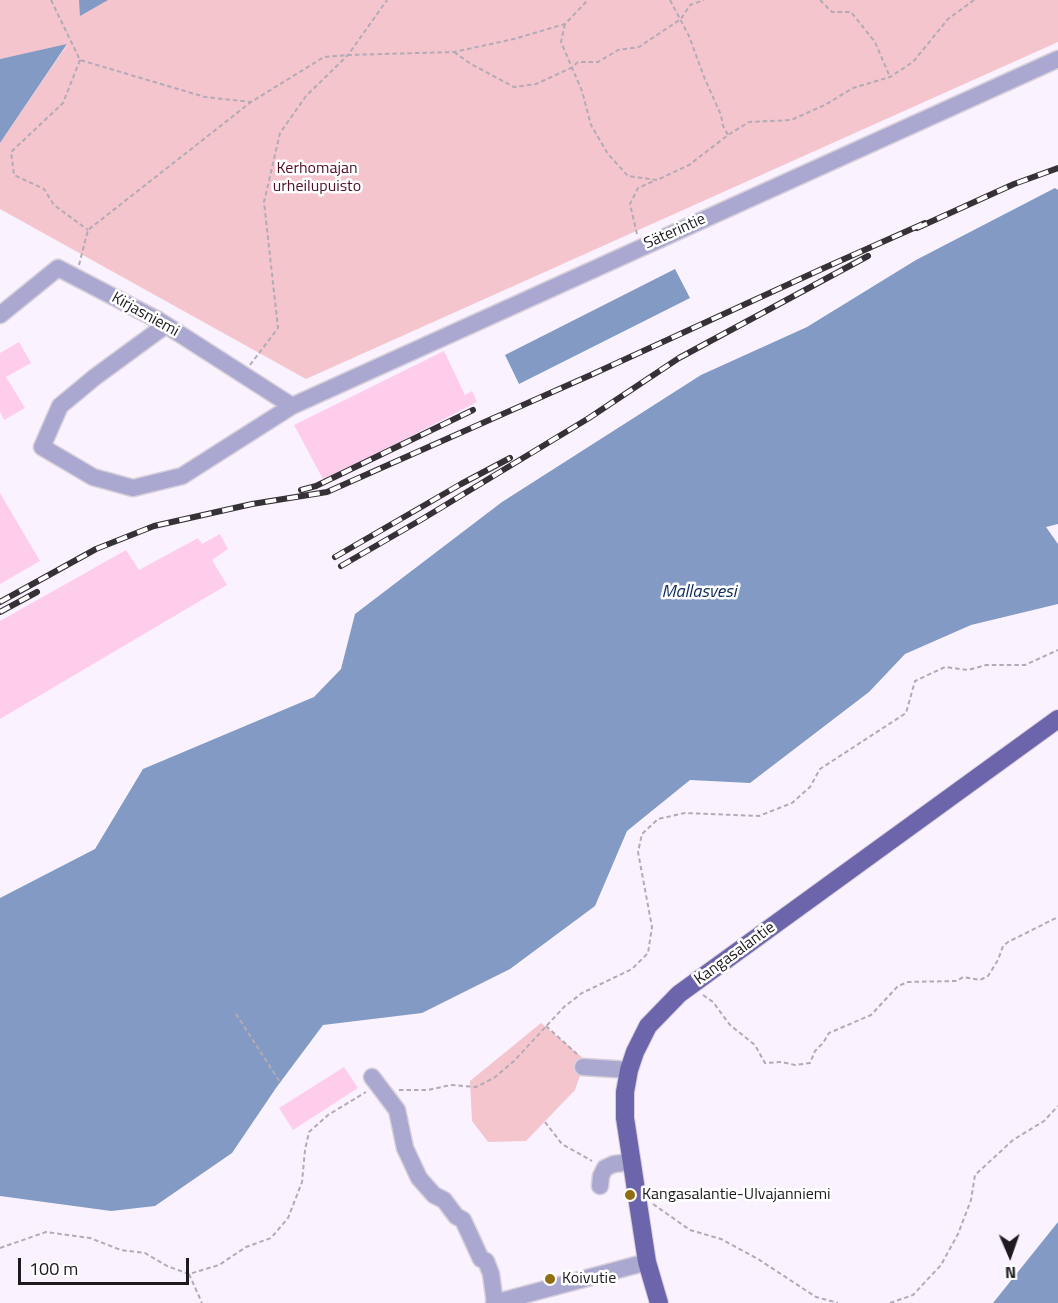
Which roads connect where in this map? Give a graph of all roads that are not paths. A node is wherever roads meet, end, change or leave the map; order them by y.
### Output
1 (1058, 59) edge
2 (0, 315) edge
3 (166, 325) junction
4 (292, 406) junction
5 (1058, 719) edge
6 (583, 1067) road end
7 (629, 1070) junction
8 (377, 1084) road end
9 (632, 1162) junction
10 (600, 1186) dead end
11 (647, 1262) junction
12 (538, 1298) edge
13 (494, 1303) edge
14 (659, 1303) edge

1 - 4 street, Säterintie
2 - 3 street, Kirjasniemi
3 - 4 street, Kirjasniemi
3 - 4 street, Säterintie
5 - 7 main road, Kangasalantie
6 - 7 street
7 - 9 main road, Kangasalantie
8 - 13 street
9 - 10 street
9 - 11 main road, Kangasalantie
11 - 12 street
11 - 14 main road, Kangasalantie
12 - 13 street

